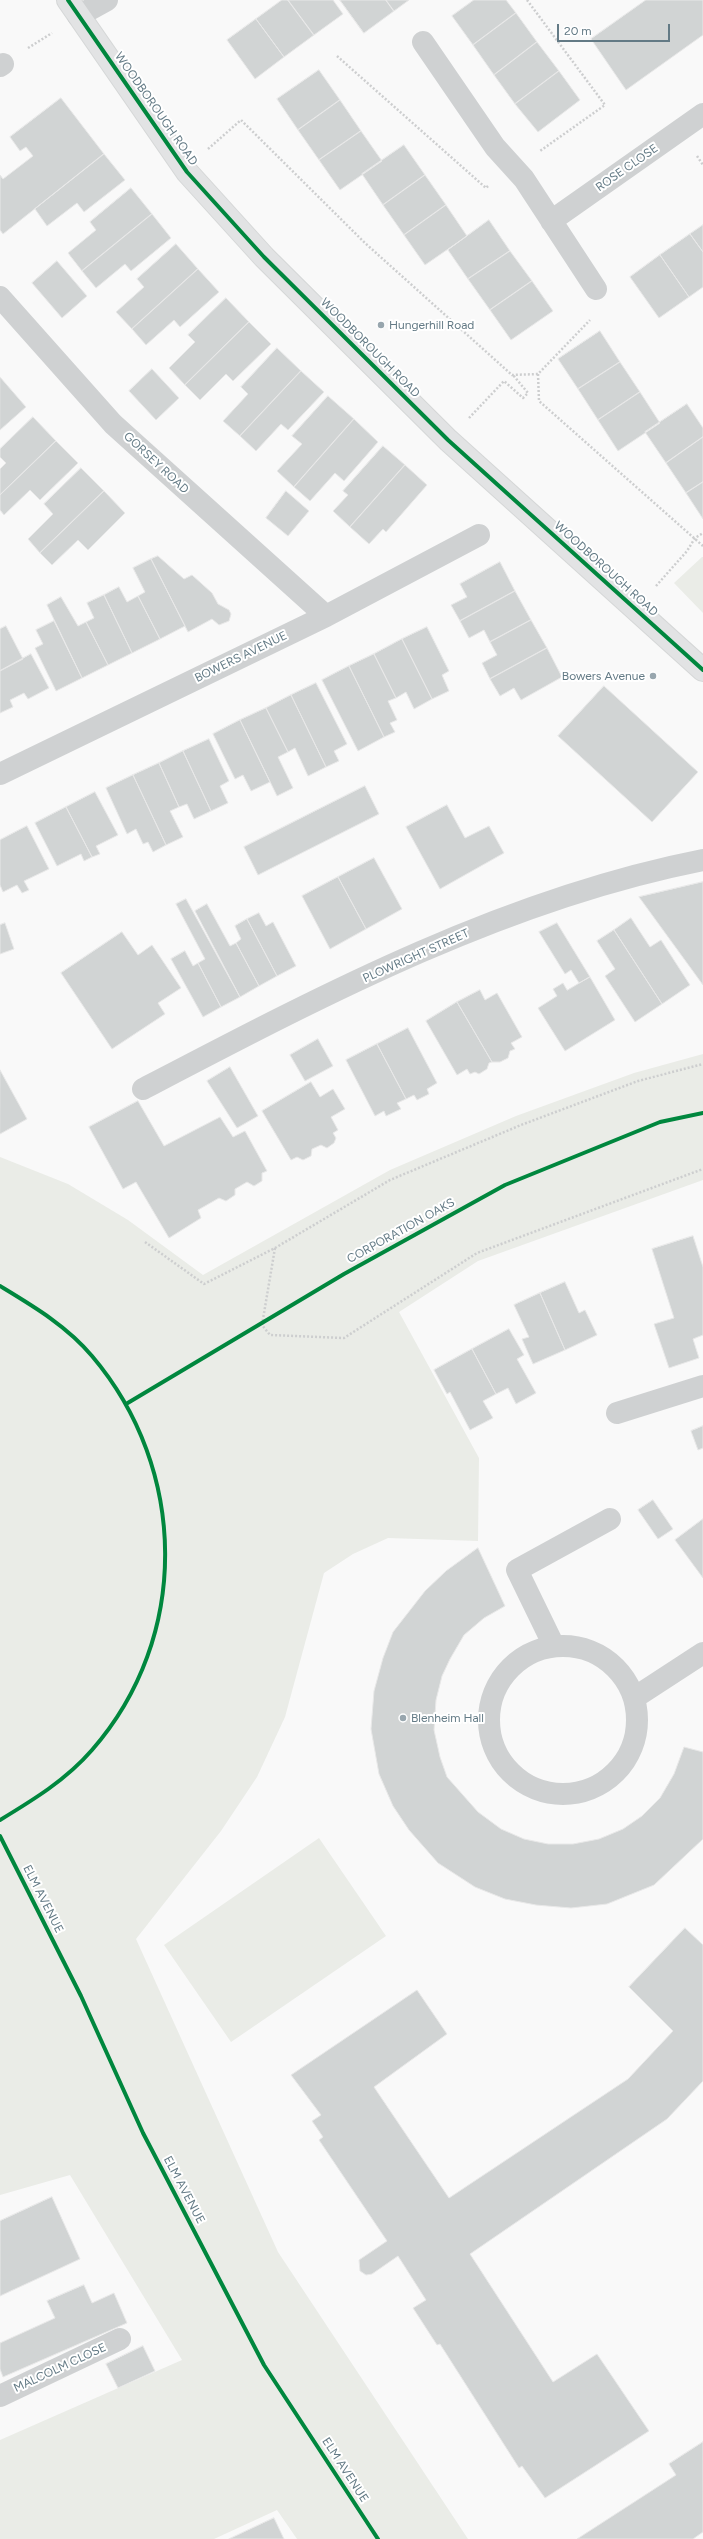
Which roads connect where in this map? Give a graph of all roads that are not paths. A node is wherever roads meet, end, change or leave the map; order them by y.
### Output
1 (106, 0) edge
2 (73, 8) edge
3 (423, 42) dead end
4 (703, 114) edge
5 (551, 221) junction
6 (596, 289) dead end
7 (0, 297) edge
8 (480, 534) dead end
9 (326, 616) junction
10 (703, 670) edge
11 (0, 774) edge
12 (703, 860) edge
13 (144, 1089) dead end
14 (703, 1386) edge
15 (616, 1413) dead end
16 (610, 1519) dead end
17 (554, 1646) junction
18 (703, 1653) edge
19 (634, 1698) junction
20 (120, 2339) dead end
21 (0, 2396) edge

1 - 2 street
2 - 10 main road, WOODBOROUGH ROAD
3 - 5 street
4 - 5 street, ROSE CLOSE
5 - 6 street
7 - 9 street, GORSEY ROAD
8 - 9 street, BOWERS AVENUE
9 - 11 street, BOWERS AVENUE
12 - 13 street, PLOWRIGHT STREET
14 - 15 street
16 - 17 street
17 - 19 street
17 - 19 street
18 - 19 street
20 - 21 street, MALCOLM CLOSE

